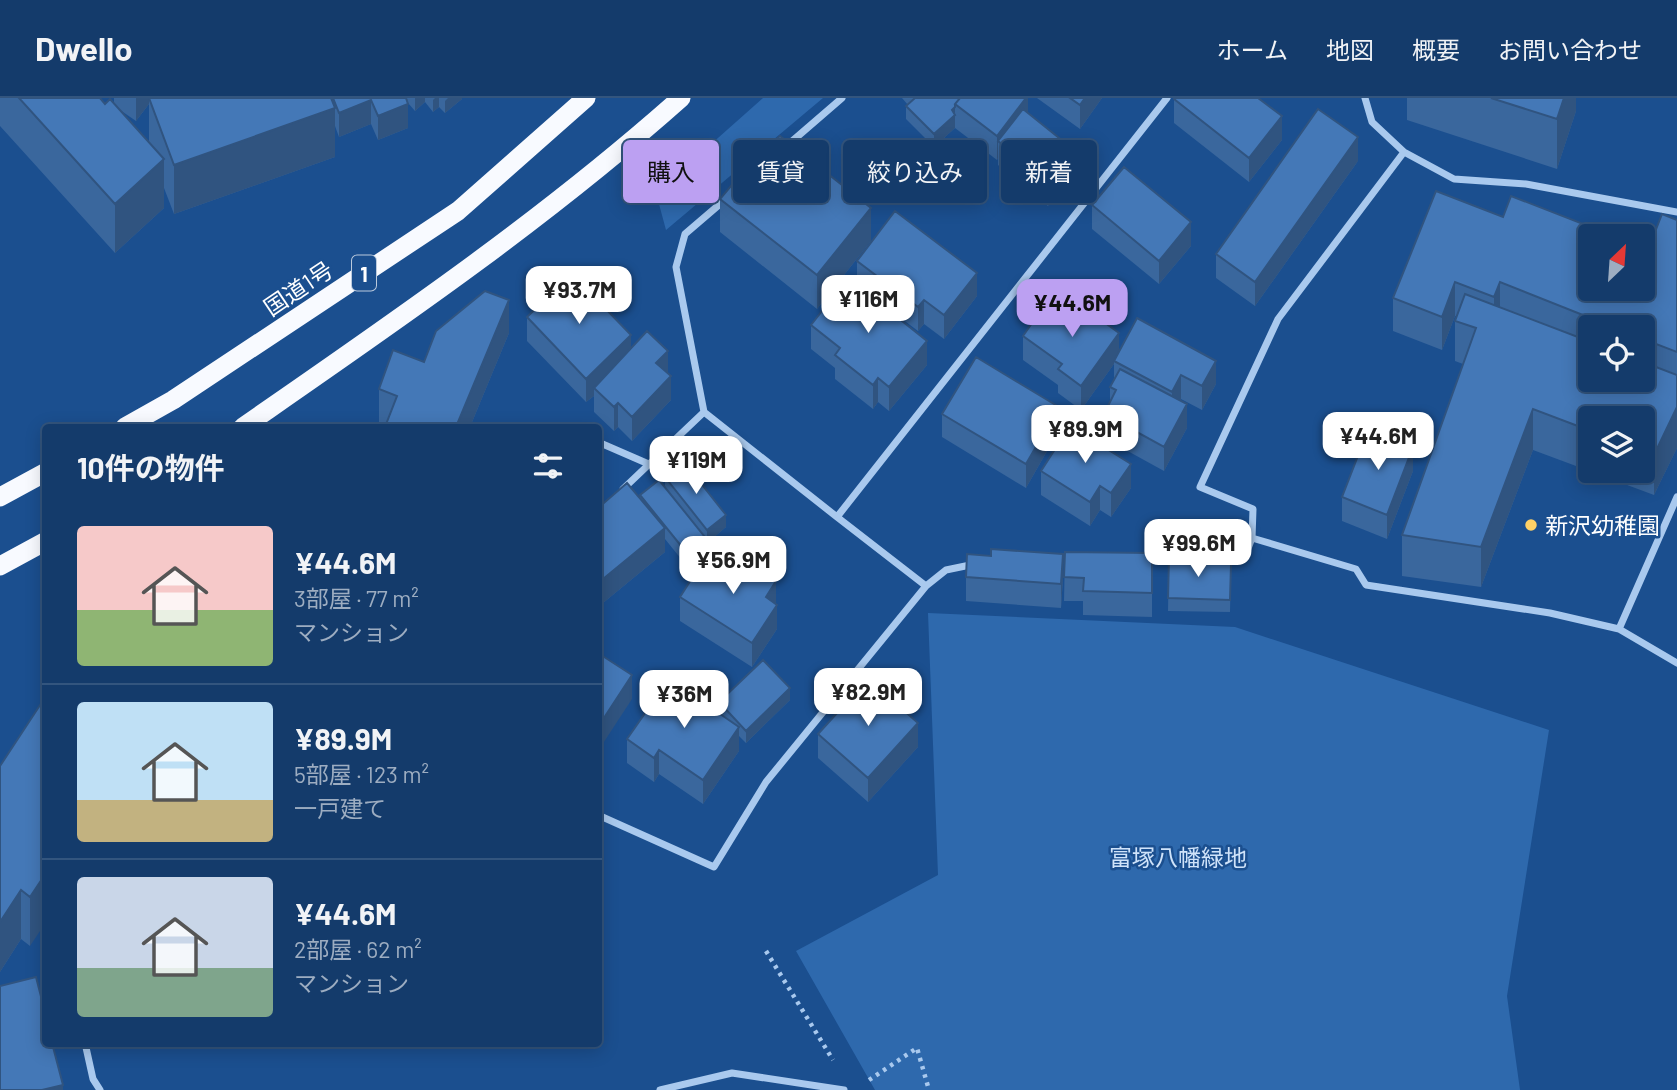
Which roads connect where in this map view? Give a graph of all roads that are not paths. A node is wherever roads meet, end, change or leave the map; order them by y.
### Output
1 (586, 98) edge
2 (681, 98) edge
3 (842, 98) edge
4 (1167, 98) edge
5 (1365, 98) edge
6 (793, 140) edge
7 (1404, 152) junction
8 (733, 192) edge
9 (1677, 212) edge
10 (704, 412) junction
11 (130, 424) edge
12 (247, 424) edge
13 (602, 444) edge
14 (651, 465) junction
15 (42, 474) edge
16 (620, 492) edge
17 (0, 497) edge
18 (1677, 497) edge
19 (837, 517) junction
20 (1252, 538) junction
21 (42, 543) edge
22 (1138, 559) edge
23 (982, 563) edge
24 (0, 566) edge
25 (926, 586) junction
26 (1619, 629) junction
27 (1677, 663) edge
28 (602, 818) edge
29 (86, 1047) edge
30 (100, 1090) edge
31 (660, 1090) edge
32 (844, 1090) edge

1 - 11 highway, 国道1号 / 1
2 - 12 highway
3 - 6 street
4 - 19 street
5 - 7 street
7 - 9 street
7 - 20 street
8 - 10 street
10 - 14 street
10 - 19 street
13 - 14 street
14 - 16 street
15 - 17 highway
18 - 26 street
19 - 25 street
20 - 22 street
20 - 26 street
21 - 24 highway
23 - 25 street
25 - 28 street
26 - 27 street
29 - 30 street
31 - 32 street

